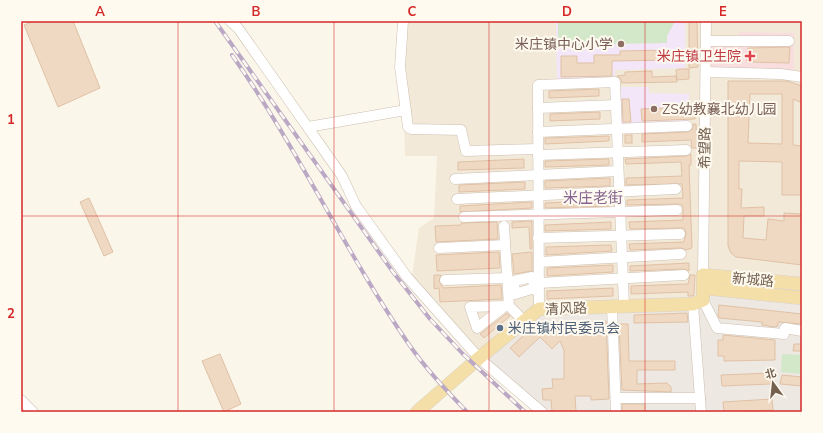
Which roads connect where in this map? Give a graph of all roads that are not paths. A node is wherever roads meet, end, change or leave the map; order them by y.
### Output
1 (230, 21) edge
2 (403, 21) edge
3 (706, 21) edge
4 (706, 41) junction
5 (789, 41) dead end
6 (706, 72) junction
7 (802, 77) edge
8 (616, 105) junction
9 (538, 108) junction
10 (406, 110) junction
11 (687, 126) dead end
12 (308, 127) junction
13 (616, 129) junction
14 (538, 132) junction
15 (686, 150) dead end
16 (538, 152) junction
17 (617, 152) junction
18 (618, 171) junction
19 (538, 174) junction
20 (455, 178) dead end
21 (676, 189) dead end
22 (619, 191) junction
23 (538, 194) junction
24 (457, 198) dead end
25 (677, 210) dead end
26 (620, 212) junction
27 (538, 215) junction
28 (464, 217) dead end
29 (504, 226) dead end
30 (680, 234) dead end
31 (621, 236) junction
32 (538, 238) junction
33 (505, 245) junction
34 (439, 248) dead end
35 (681, 254) dead end
36 (622, 257) junction
37 (539, 262) junction
38 (684, 275) dead end
39 (507, 278) junction
40 (622, 278) junction
41 (445, 280) dead end
42 (802, 284) edge
43 (537, 285) junction
44 (701, 292) junction
45 (802, 298) edge
46 (539, 305) junction
47 (618, 306) junction
48 (524, 321) junction
49 (802, 331) edge
50 (479, 358) junction
51 (616, 398) junction
52 (700, 398) junction
53 (21, 400) edge
54 (33, 412) edge
55 (417, 412) edge
56 (542, 412) edge
57 (616, 412) edge
58 (701, 412) edge

1 - 12 street
2 - 10 street
3 - 4 street, 希望路
4 - 5 street
4 - 6 street, 希望路
6 - 7 street
6 - 44 street, 希望路
8 - 9 street
8 - 9 street
8 - 13 street
9 - 14 street
10 - 12 street
10 - 16 street
11 - 13 street
12 - 50 street
13 - 14 street
13 - 17 street
14 - 16 street
15 - 17 street
16 - 17 street
16 - 19 street
17 - 18 street
18 - 19 street
18 - 22 street
19 - 20 street
19 - 23 street
21 - 22 street
22 - 23 street
22 - 26 street
23 - 24 street
23 - 27 street
25 - 26 street
26 - 27 street
26 - 31 street
27 - 28 street
27 - 32 street
29 - 33 street
30 - 31 street
31 - 32 street
31 - 36 street
32 - 37 street
33 - 34 street
33 - 39 street
35 - 36 street
36 - 37 street
36 - 40 street
37 - 43 street
38 - 40 street
39 - 41 street
39 - 48 street
40 - 43 street
40 - 47 street
42 - 44 main road, 新城路
43 - 46 street
44 - 45 main road, 新城路
44 - 47 main road, 清风路
44 - 49 street
44 - 52 street, 希望路
46 - 47 main road, 清风路
46 - 48 main road, 清风路
47 - 51 street
48 - 50 main road, 清风路
50 - 55 main road, 清风路
50 - 56 street
51 - 52 street
51 - 57 street
52 - 58 street, 希望路
53 - 54 street

